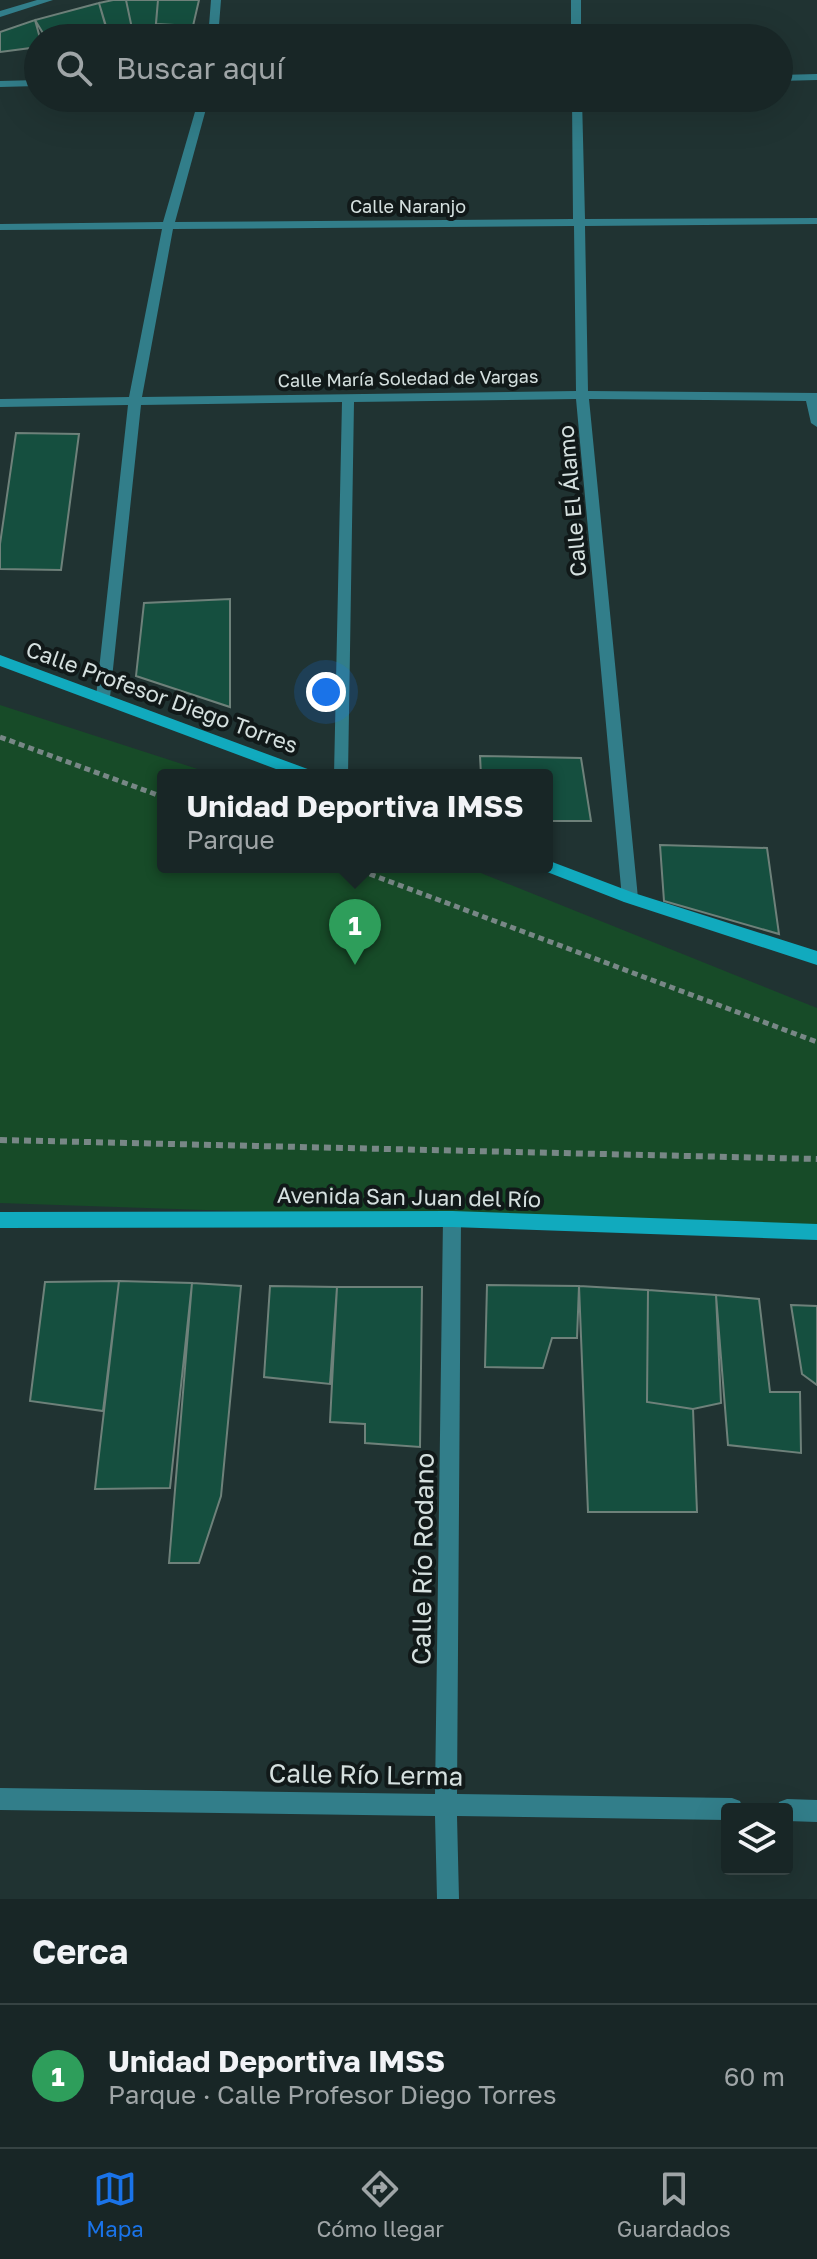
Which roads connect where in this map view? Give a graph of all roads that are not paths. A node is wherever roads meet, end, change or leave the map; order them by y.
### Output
1 (48, 0) edge
2 (216, 0) edge
3 (576, 0) edge
4 (0, 14) edge
5 (214, 24) edge
6 (576, 24) edge
7 (817, 77) edge
8 (793, 78) edge
9 (24, 83) edge
10 (0, 84) edge
11 (200, 112) edge
12 (577, 112) edge
13 (817, 221) edge
14 (580, 224) junction
15 (168, 226) junction
16 (0, 227) edge
17 (582, 395) junction
18 (814, 397) edge
19 (348, 398) junction
20 (135, 400) junction
21 (0, 403) edge
22 (817, 423) edge
23 (0, 660) edge
24 (103, 697) junction
25 (292, 769) edge
26 (341, 769) edge
27 (553, 868) edge
28 (630, 898) junction
29 (817, 958) edge
30 (452, 1219) junction
31 (0, 1220) edge
32 (817, 1232) edge
33 (0, 1799) edge
34 (446, 1803) junction
35 (721, 1809) edge
36 (793, 1810) edge
37 (817, 1811) edge
38 (448, 1899) edge

1 - 4 street
2 - 5 street
3 - 6 street
7 - 8 street
9 - 10 street
11 - 15 street
12 - 14 street, Calle El Álamo
13 - 14 street, Calle Naranjo
14 - 15 street, Calle Naranjo
14 - 17 street, Calle El Álamo
15 - 16 street, Calle Naranjo
15 - 20 street
17 - 18 street, Calle María Soledad de Vargas
17 - 19 street, Calle María Soledad de Vargas
17 - 28 street, Calle El Álamo
18 - 22 street
19 - 20 street, Calle María Soledad de Vargas
19 - 26 street
20 - 21 street, Calle María Soledad de Vargas
20 - 24 street
23 - 24 street, Calle Profesor Diego Torres
24 - 25 street, Calle Profesor Diego Torres
27 - 28 street
28 - 29 street
30 - 31 street, Avenida San Juan del Río
30 - 32 street, Avenida San Juan del Río
30 - 34 street, Calle Río Rodano
33 - 34 street, Calle Río Lerma
34 - 35 street, Calle Río Lerma
34 - 38 street, Calle Río Rodano
36 - 37 street

